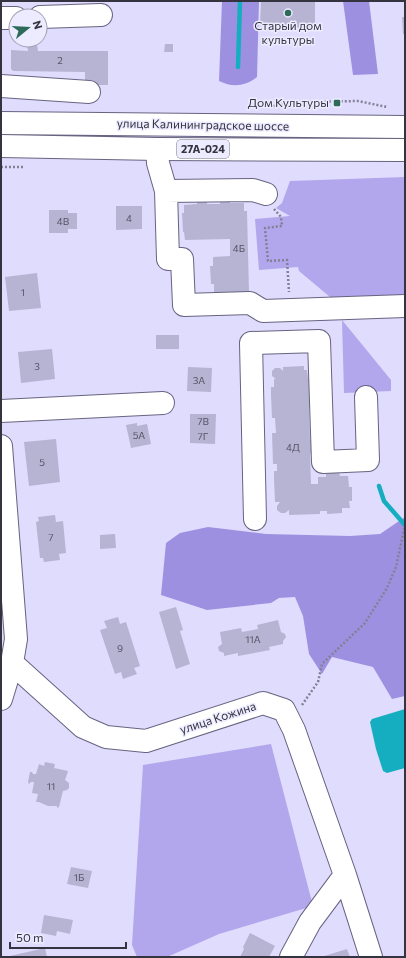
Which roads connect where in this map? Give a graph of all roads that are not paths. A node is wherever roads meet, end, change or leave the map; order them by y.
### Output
1 (101, 15) dead end
2 (48, 17) edge
3 (1, 86) edge
4 (89, 92) dead end
5 (1, 123) edge
6 (405, 127) edge
7 (1, 146) edge
8 (157, 149) junction
9 (405, 150) edge
10 (166, 191) junction
11 (270, 202) road end
12 (405, 306) edge
13 (263, 311) junction
14 (264, 343) junction
15 (366, 397) dead end
16 (163, 403) dead end
17 (1, 411) edge
18 (1, 446) edge
19 (255, 519) dead end
20 (12, 663) junction
21 (1, 699) edge
22 (345, 875) junction
23 (291, 957) edge
24 (371, 957) edge

1 - 2 street
3 - 4 street
5 - 6 street, улица Калининградское шоссе / 27А-024
7 - 8 street, улица Калининградское шоссе / 27А-024
8 - 9 street, улица Калининградское шоссе / 27А-024
8 - 10 street
10 - 11 street
10 - 13 street
12 - 13 street
13 - 14 street
14 - 15 street
14 - 19 street
16 - 17 street
18 - 20 street
20 - 21 street
20 - 22 street, улица Кожина
22 - 23 street
22 - 24 street, улица Кожина

